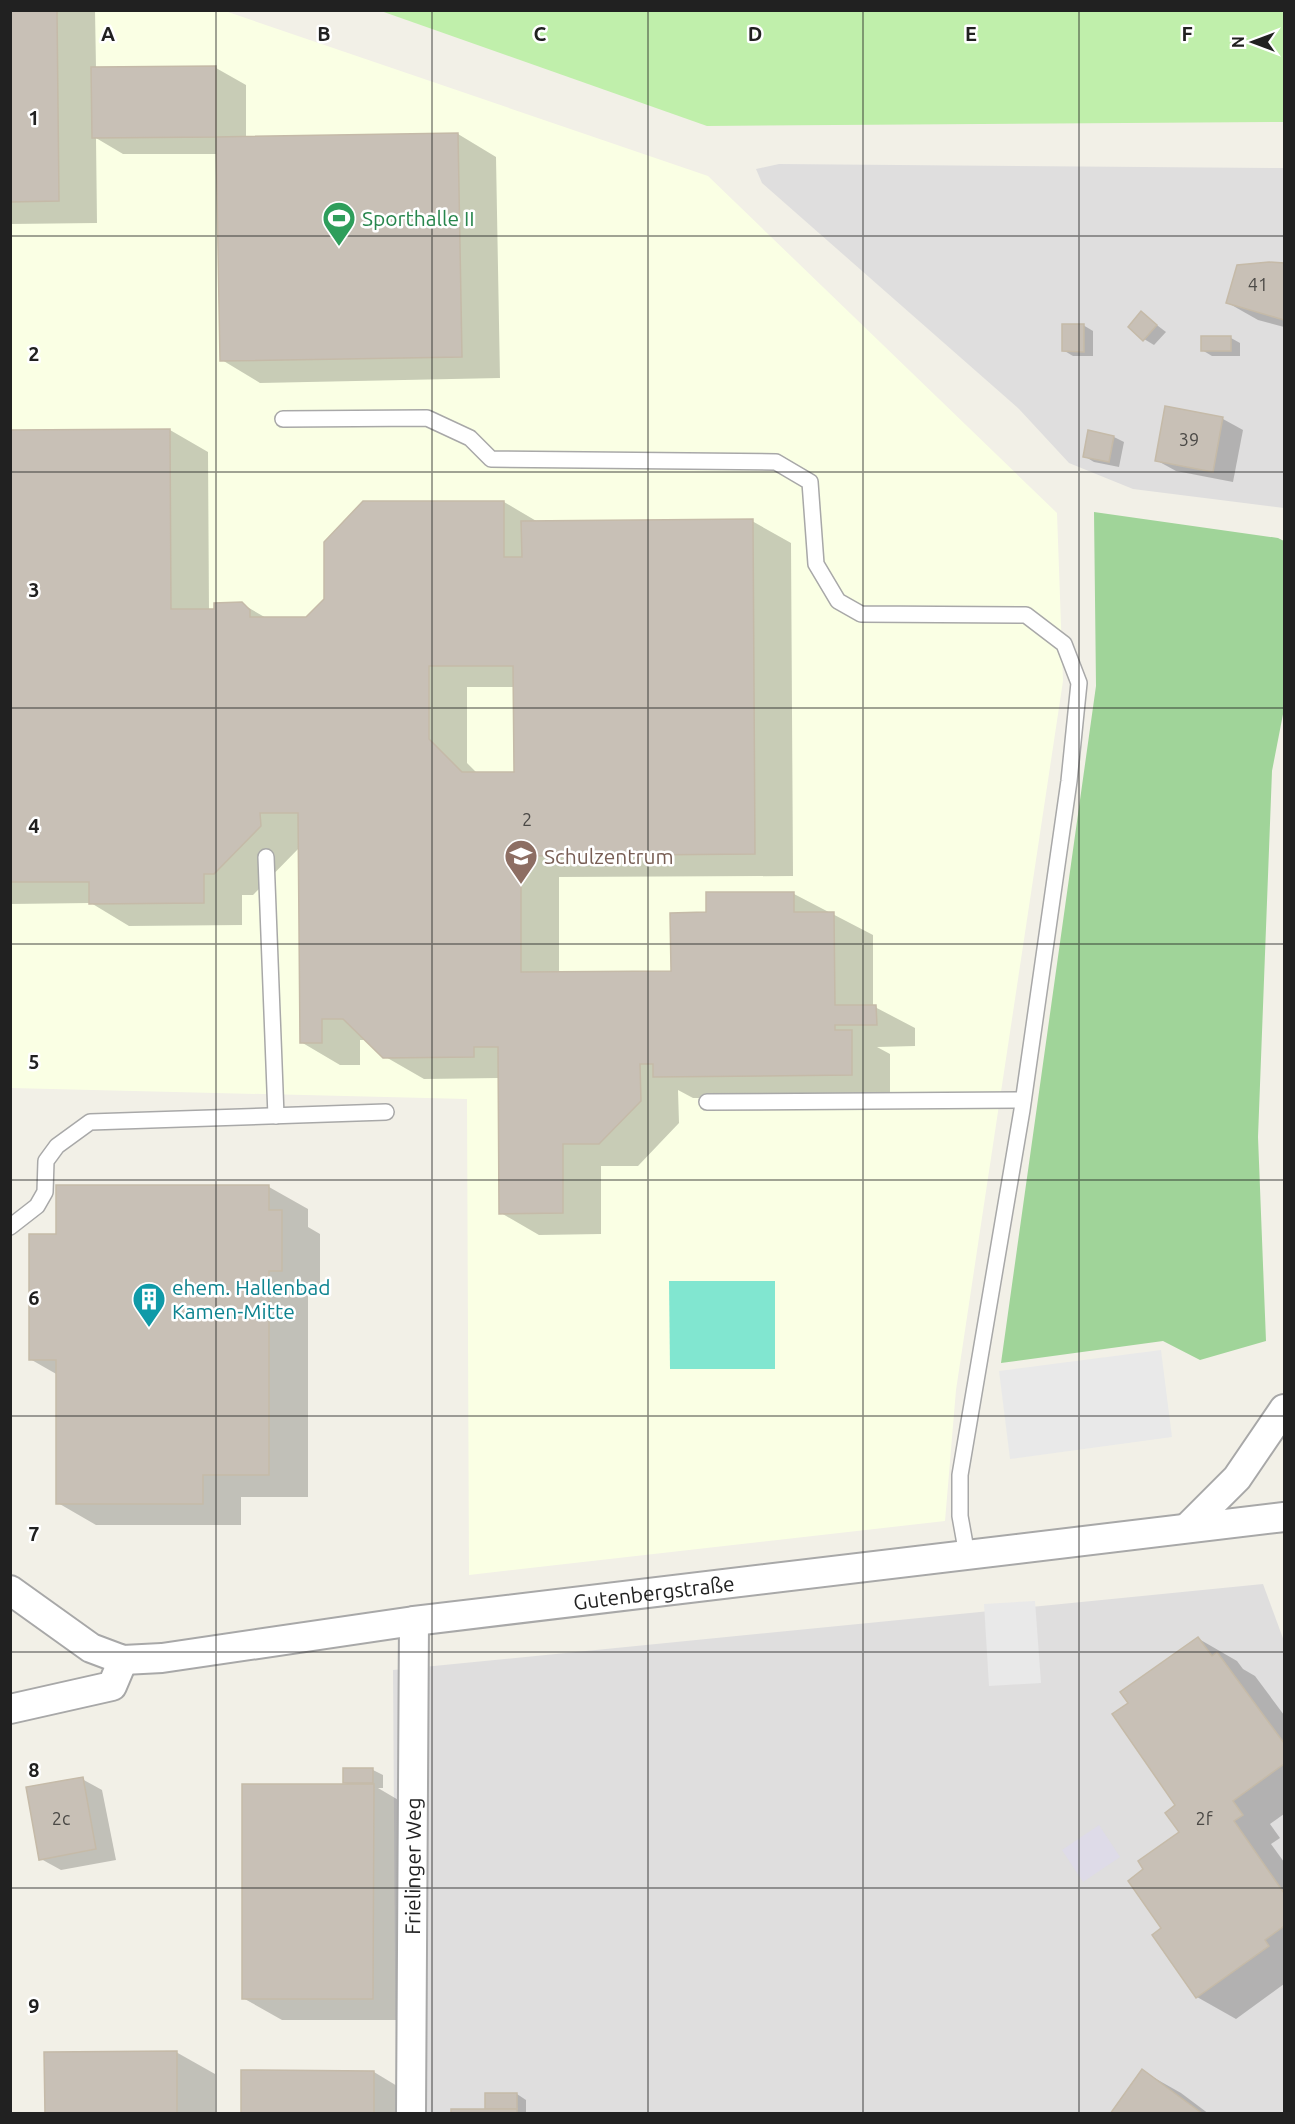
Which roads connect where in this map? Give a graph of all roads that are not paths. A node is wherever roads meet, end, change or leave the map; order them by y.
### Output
1 (283, 419) dead end
2 (266, 857) dead end
3 (1023, 1100) junction
4 (707, 1102) dead end
5 (386, 1112) dead end
6 (276, 1116) junction
7 (10, 1227) edge
8 (1284, 1409) edge
9 (1284, 1517) edge
10 (1187, 1528) junction
11 (967, 1555) junction
12 (10, 1590) edge
13 (414, 1621) junction
14 (123, 1660) junction
15 (10, 1709) edge
16 (411, 2114) edge

1 - 3 lane
2 - 6 lane
3 - 4 lane
3 - 11 lane
5 - 6 lane
6 - 7 lane
8 - 10 street
9 - 10 street, Gutenbergstraße
10 - 11 street, Gutenbergstraße
11 - 13 street, Gutenbergstraße
12 - 14 street, Gutenbergstraße
13 - 14 street, Gutenbergstraße
13 - 16 street, Frielinger Weg
14 - 15 street

